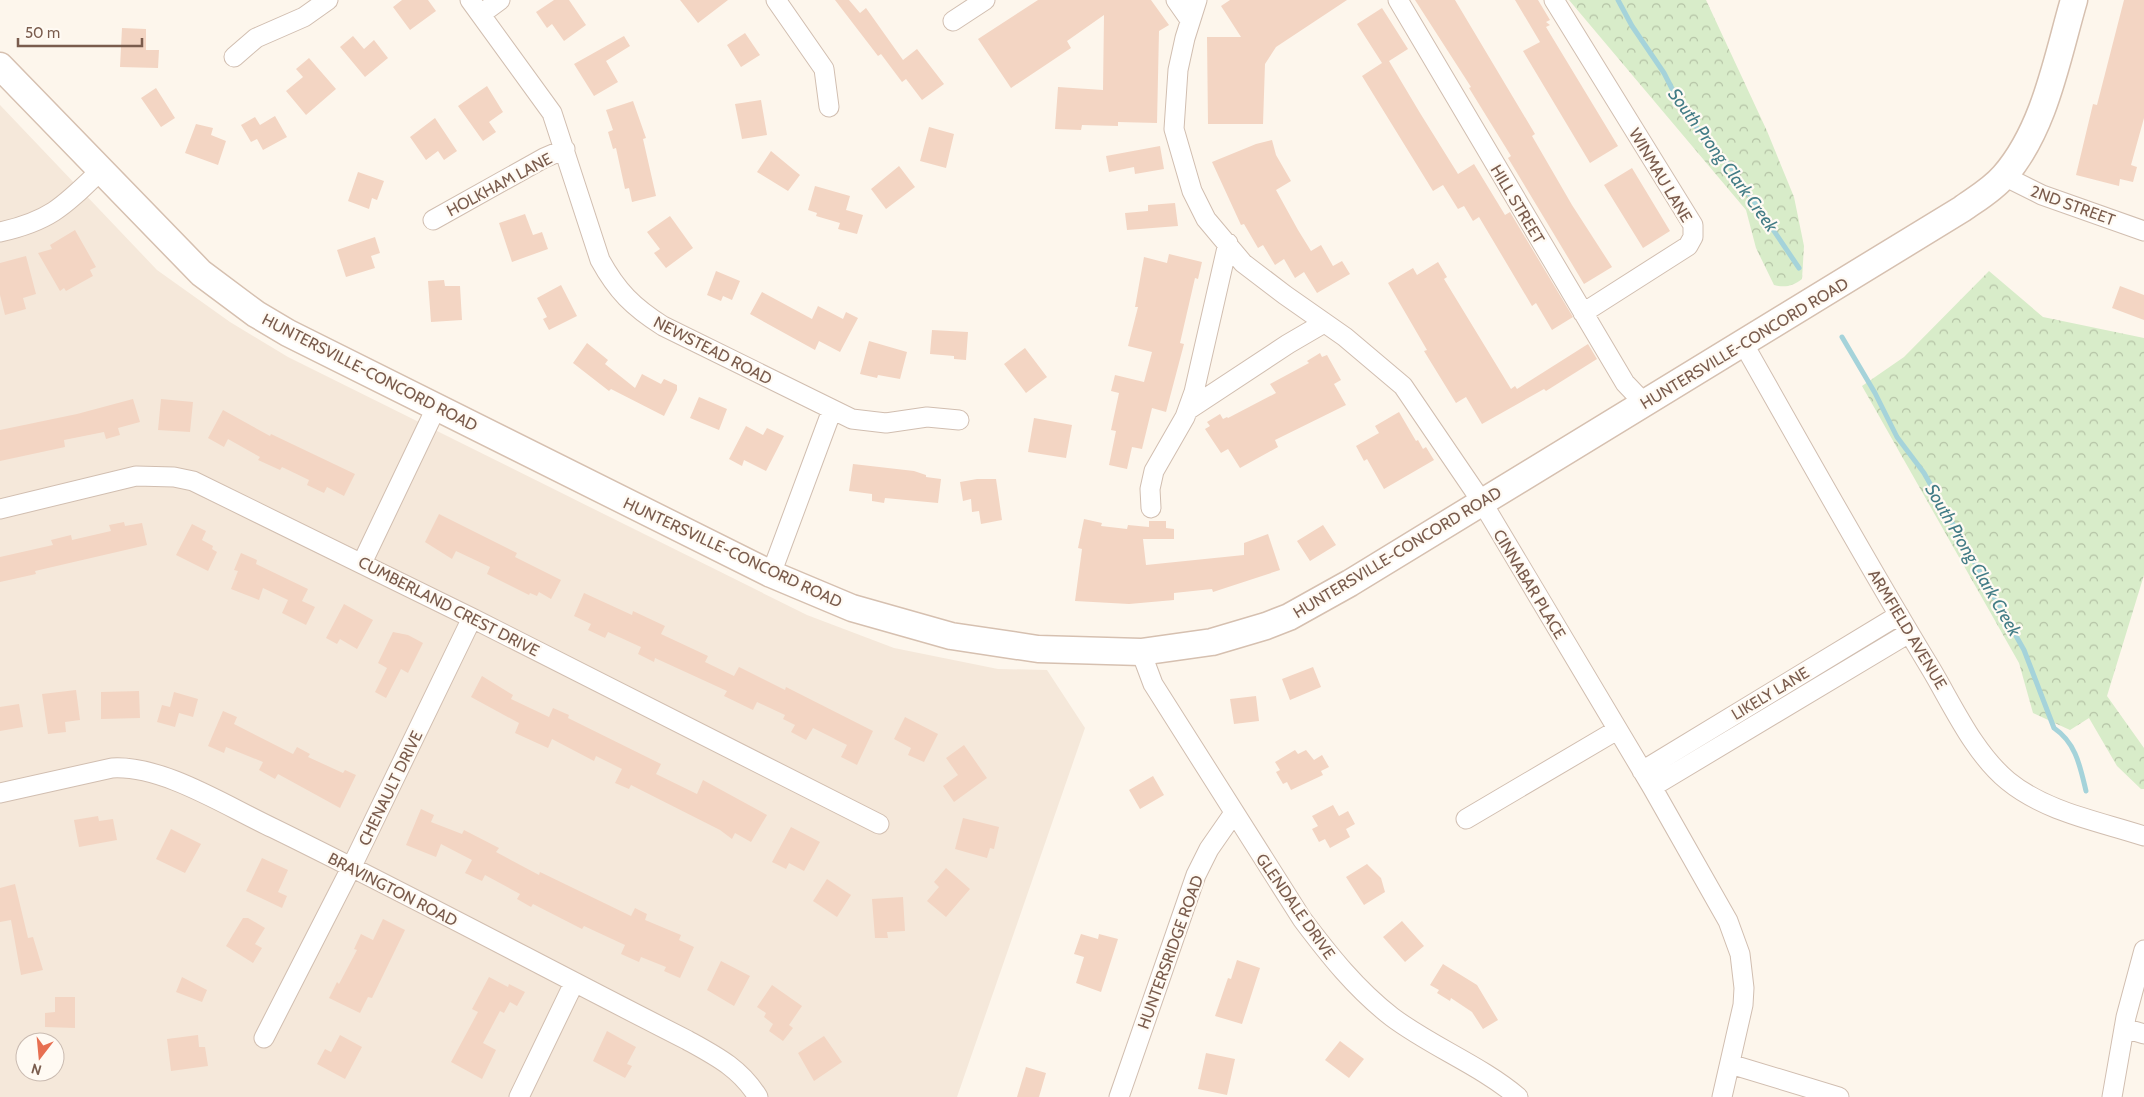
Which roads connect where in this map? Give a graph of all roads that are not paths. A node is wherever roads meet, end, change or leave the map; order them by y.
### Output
1 (328, 0) edge
2 (500, 0) edge
3 (776, 0) edge
4 (986, 0) edge
5 (1176, 0) edge
6 (1197, 0) edge
7 (1398, 0) edge
8 (1554, 0) edge
9 (2074, 0) edge
10 (476, 7) edge
11 (1190, 20) junction
12 (953, 21) dead end
13 (234, 57) dead end
14 (0, 66) edge
15 (829, 107) dead end
16 (565, 149) junction
17 (100, 172) junction
18 (2004, 176) junction
19 (433, 220) dead end
20 (2144, 231) edge
21 (0, 232) edge
22 (1228, 243) junction
23 (1583, 313) junction
24 (1324, 323) junction
25 (1743, 343) junction
26 (1644, 403) junction
27 (437, 406) junction
28 (832, 410) junction
29 (1188, 410) junction
30 (959, 420) dead end
31 (1482, 502) junction
32 (0, 508) edge
33 (1150, 508) dead end
34 (362, 563) junction
35 (771, 574) junction
36 (1899, 615) junction
37 (472, 618) junction
38 (1909, 633) junction
39 (1141, 652) junction
40 (1617, 730) junction
41 (1647, 779) junction
42 (0, 793) edge
43 (1234, 813) junction
44 (1466, 819) dead end
45 (879, 824) dead end
46 (2144, 836) edge
47 (352, 866) junction
48 (2144, 950) edge
49 (574, 983) junction
50 (2124, 1028) junction
51 (2144, 1034) edge
52 (264, 1038) dead end
53 (1730, 1064) junction
54 (519, 1097) edge
55 (758, 1097) edge
56 (1119, 1097) edge
57 (1518, 1097) edge
58 (1722, 1097) edge
59 (1839, 1097) edge
60 (2112, 1097) edge

1 - 13 street
2 - 10 street
3 - 15 street
4 - 12 street
5 - 11 street
6 - 11 street, CINNABAR PLACE
7 - 23 street, HILL STREET
8 - 23 street, WINMAU LANE
9 - 18 main road, HUNTERSVILLE-CONCORD ROAD
10 - 16 street, NEWSTEAD ROAD
11 - 22 street, CINNABAR PLACE
14 - 17 main road, HUNTERSVILLE-CONCORD ROAD
16 - 19 street, HOLKHAM LANE
16 - 28 street, NEWSTEAD ROAD
17 - 21 street
17 - 27 main road, HUNTERSVILLE-CONCORD ROAD
18 - 20 street, 2ND STREET
18 - 25 main road, HUNTERSVILLE-CONCORD ROAD
22 - 24 street, CINNABAR PLACE
22 - 29 street
23 - 26 street, HILL STREET
24 - 29 street
24 - 31 street, CINNABAR PLACE
25 - 26 main road, HUNTERSVILLE-CONCORD ROAD
25 - 36 street, ARMFIELD AVENUE
26 - 31 main road, HUNTERSVILLE-CONCORD ROAD
27 - 34 street
27 - 35 main road, HUNTERSVILLE-CONCORD ROAD
28 - 30 street, NEWSTEAD ROAD
28 - 35 street
29 - 33 street
31 - 39 main road, HUNTERSVILLE-CONCORD ROAD
31 - 40 street, CINNABAR PLACE
32 - 34 street, CUMBERLAND CREST DRIVE
34 - 37 street, CUMBERLAND CREST DRIVE
35 - 39 main road, HUNTERSVILLE-CONCORD ROAD
36 - 38 street, ARMFIELD AVENUE
36 - 41 street, LIKELY LANE
37 - 45 street, CUMBERLAND CREST DRIVE
37 - 47 street, CHENAULT DRIVE
38 - 41 street, LIKELY LANE
38 - 46 street, ARMFIELD AVENUE
39 - 43 street, GLENDALE DRIVE
40 - 41 street, CINNABAR PLACE
40 - 44 street
41 - 53 street, CINNABAR PLACE
42 - 47 street, BRAVINGTON ROAD
43 - 56 street, HUNTERSRIDGE ROAD
43 - 57 street, GLENDALE DRIVE
47 - 49 street, BRAVINGTON ROAD
47 - 52 street, CHENAULT DRIVE
48 - 50 street
49 - 54 street
49 - 55 street, BRAVINGTON ROAD
50 - 51 street
50 - 60 street
53 - 58 street, CINNABAR PLACE
53 - 59 street

